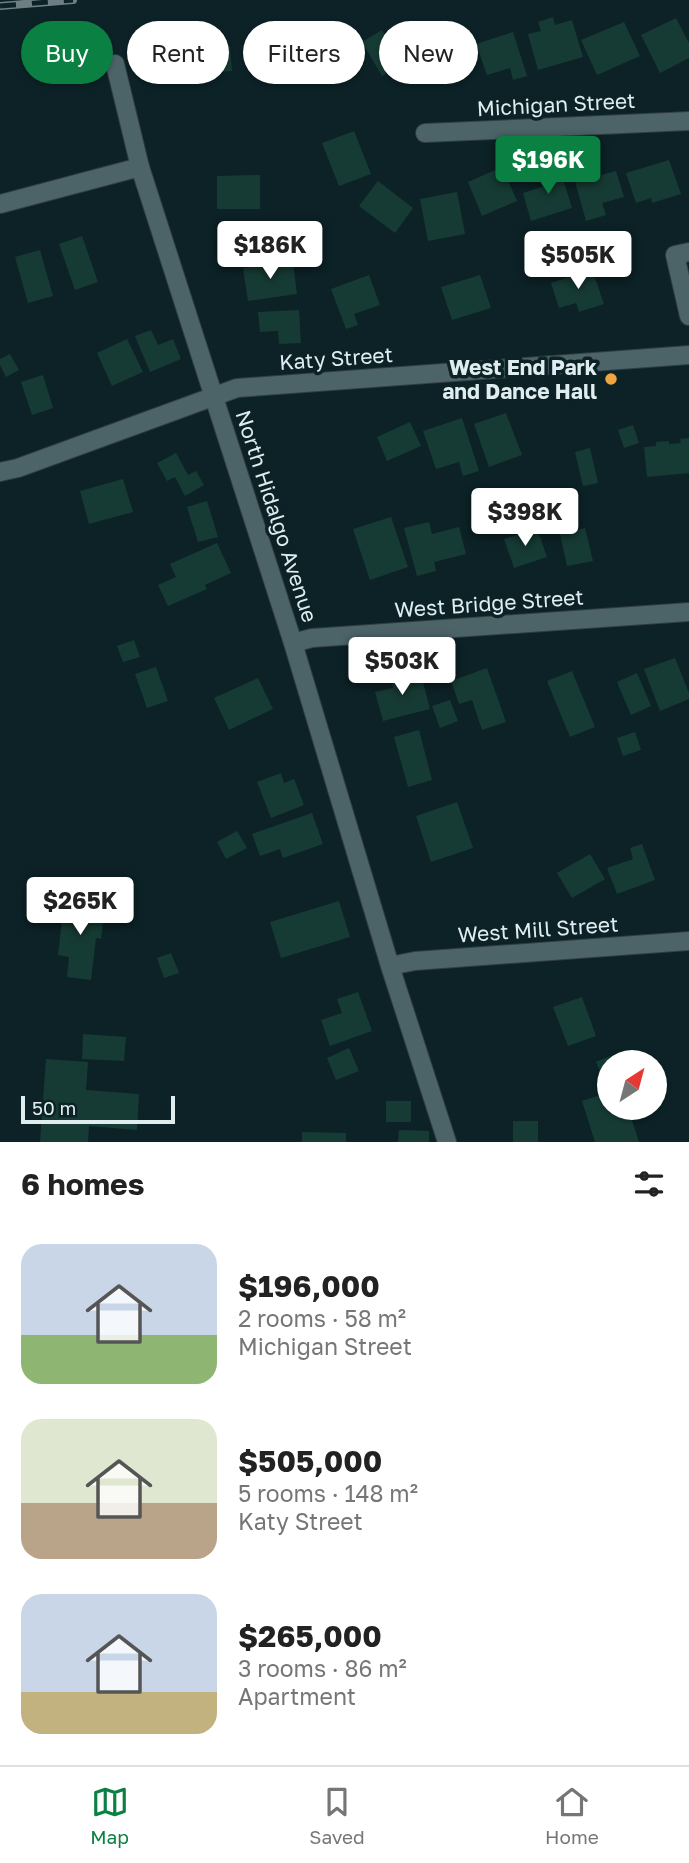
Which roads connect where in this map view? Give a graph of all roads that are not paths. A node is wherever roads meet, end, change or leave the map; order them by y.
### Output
1 (116, 64) dead end
2 (689, 121) edge
3 (425, 133) dead end
4 (141, 167) junction
5 (0, 204) edge
6 (689, 252) edge
7 (689, 316) edge
8 (689, 355) edge
9 (214, 395) junction
10 (0, 472) edge
11 (689, 612) edge
12 (293, 643) junction
13 (689, 941) edge
14 (390, 966) junction
15 (447, 1142) edge

1 - 4 street, North Hidalgo Avenue
2 - 3 street, Michigan Street
4 - 5 street
4 - 9 street, North Hidalgo Avenue
6 - 7 street
8 - 9 street, Katy Street
9 - 10 street, Katy Street
9 - 12 street, North Hidalgo Avenue
11 - 12 street, West Bridge Street
12 - 14 street, North Hidalgo Avenue
13 - 14 street, West Mill Street
14 - 15 street, North Hidalgo Avenue

